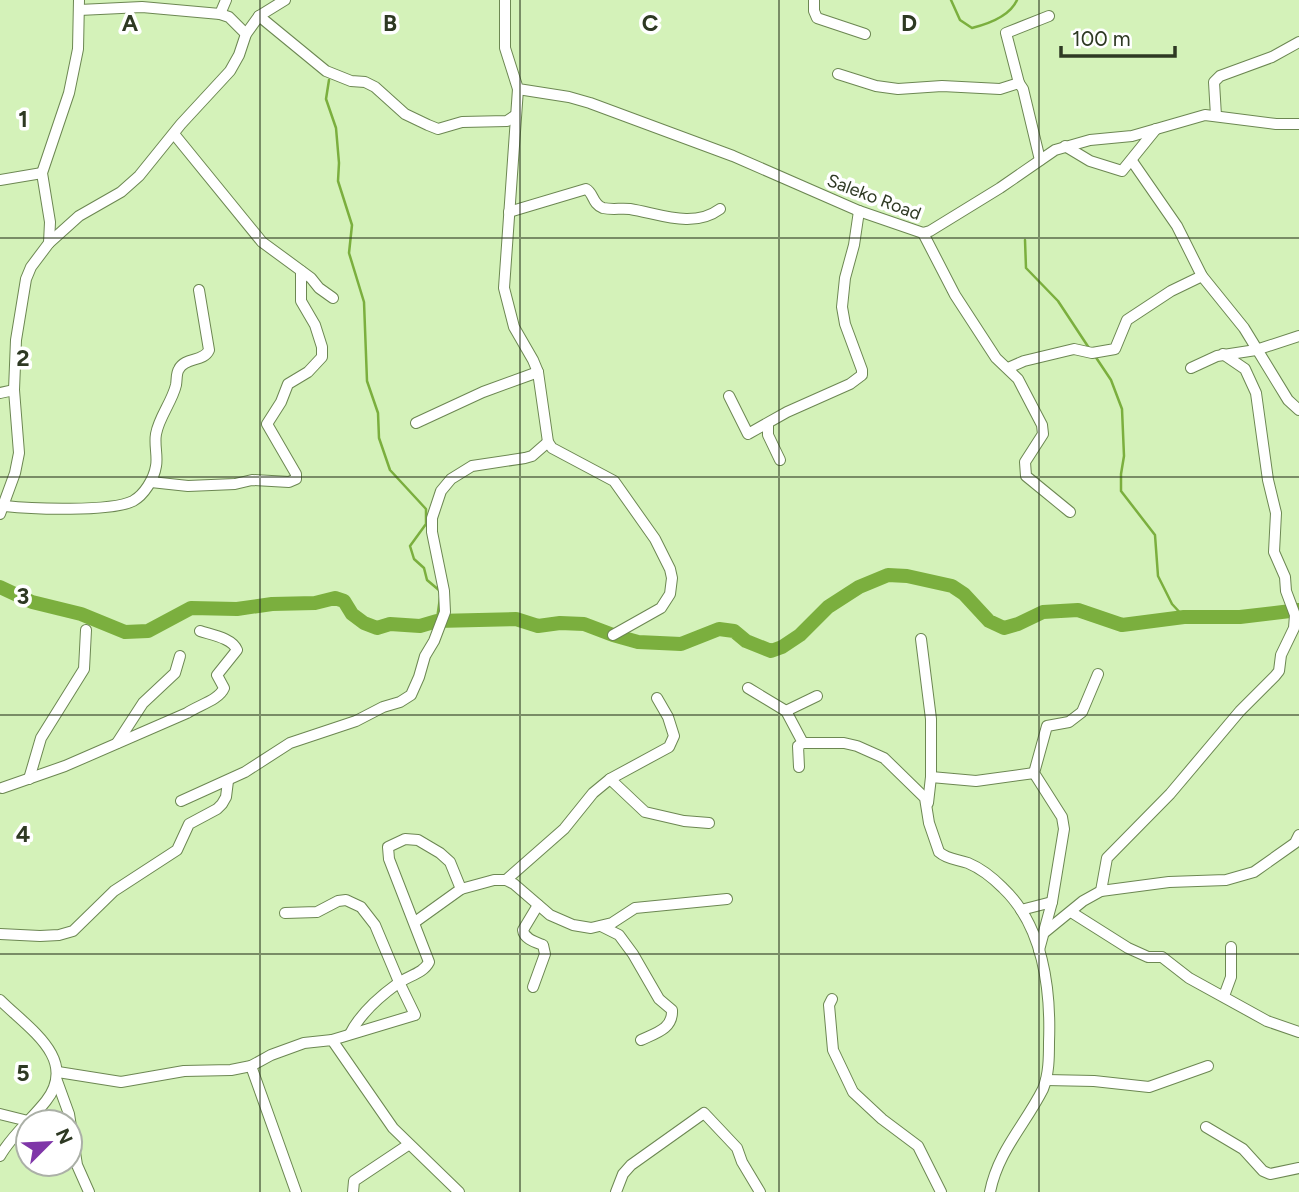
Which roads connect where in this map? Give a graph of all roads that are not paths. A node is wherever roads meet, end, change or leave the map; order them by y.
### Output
1 (226, 0) edge
2 (285, 0) edge
3 (505, 0) edge
4 (814, 0) edge
5 (79, 5) edge
6 (220, 14) junction
7 (259, 16) junction
8 (1049, 16) dead end
9 (246, 34) junction
10 (865, 34) dead end
11 (1299, 42) edge
12 (838, 74) dead end
13 (1019, 83) junction
14 (517, 89) junction
15 (516, 116) junction
16 (1216, 116) junction
17 (1299, 124) edge
18 (1156, 129) junction
19 (174, 134) junction
20 (1065, 146) junction
21 (1040, 160) junction
22 (1132, 161) junction
23 (42, 173) junction
24 (0, 180) edge
25 (720, 209) dead end
26 (859, 211) junction
27 (509, 212) junction
28 (923, 233) junction
29 (49, 243) junction
30 (301, 271) junction
31 (1202, 275) junction
32 (199, 290) dead end
33 (333, 298) dead end
34 (1299, 336) edge
35 (1256, 350) junction
36 (1223, 354) junction
37 (1007, 368) junction
38 (1191, 368) dead end
39 (538, 372) junction
40 (14, 390) junction
41 (0, 393) edge
42 (729, 396) dead end
43 (1299, 410) edge
44 (416, 424) dead end
45 (768, 424) junction
46 (548, 442) junction
47 (780, 460) dead end
48 (151, 482) junction
49 (2, 510) edge
50 (1070, 512) dead end
51 (86, 631) dead end
52 (200, 631) dead end
53 (613, 635) dead end
54 (921, 639) dead end
55 (180, 656) dead end
56 (1098, 674) dead end
57 (748, 688) dead end
58 (817, 696) dead end
59 (657, 698) dead end
60 (786, 711) junction
61 (117, 743) junction
62 (803, 743) junction
63 (799, 767) dead end
64 (1034, 772) junction
65 (931, 777) junction
66 (29, 779) junction
67 (610, 779) junction
68 (228, 781) junction
69 (1, 787) edge
70 (181, 801) dead end
71 (928, 804) junction
72 (709, 823) dead end
73 (1299, 835) edge
74 (506, 880) junction
75 (461, 889) junction
76 (1101, 891) junction
77 (727, 899) dead end
78 (1052, 902) junction
79 (538, 905) junction
80 (1021, 910) junction
81 (1072, 912) junction
82 (285, 913) dead end
83 (415, 922) junction
84 (601, 926) junction
85 (1044, 933) junction
86 (0, 934) edge
87 (1231, 947) dead end
88 (1039, 950) junction
89 (399, 982) junction
90 (533, 987) dead end
91 (1224, 996) junction
92 (832, 999) dead end
93 (0, 1000) edge
94 (1299, 1032) edge
95 (350, 1034) junction
96 (332, 1040) junction
97 (641, 1040) dead end
98 (251, 1066) junction
99 (1208, 1066) dead end
100 (58, 1076) junction
101 (1046, 1080) junction
102 (40, 1108) edge
103 (1206, 1127) dead end
104 (14, 1136) edge
105 (408, 1145) junction
106 (0, 1156) edge
107 (1299, 1168) edge
108 (89, 1192) edge
109 (296, 1192) edge
110 (353, 1192) edge
111 (458, 1192) edge
112 (616, 1192) edge
113 (760, 1192) edge
114 (941, 1192) edge
115 (990, 1192) edge

1 - 6 street
2 - 7 street
3 - 14 street
4 - 10 street
5 - 6 street
5 - 23 street
6 - 9 street
7 - 9 street
7 - 15 street
8 - 13 street
9 - 19 street
11 - 16 street
12 - 13 street
13 - 21 street
14 - 15 street
14 - 26 street, Saleko Road
15 - 27 street
16 - 17 street, Saleko Road
16 - 18 street, Saleko Road
18 - 20 street, Saleko Road
18 - 22 street
19 - 29 street
19 - 30 street
20 - 21 street, Saleko Road
20 - 22 street
21 - 28 street, Saleko Road
22 - 31 street
23 - 24 street
23 - 29 street
25 - 27 street
26 - 28 street, Saleko Road
26 - 45 street
27 - 39 street
28 - 37 street
29 - 40 street
30 - 33 street
30 - 48 street
31 - 35 street
31 - 37 street
32 - 48 street
34 - 35 street
35 - 36 street
35 - 43 street
36 - 38 street
36 - 76 street
37 - 50 street
39 - 44 street
39 - 46 street
40 - 41 street
40 - 49 street
42 - 45 street
45 - 47 street
46 - 53 street
46 - 68 street
48 - 49 street
51 - 66 street
52 - 61 street
54 - 65 street
55 - 61 street
56 - 64 street
57 - 60 street
58 - 60 street
59 - 67 street
60 - 62 street
61 - 66 street
62 - 63 street
62 - 71 street
64 - 65 street
64 - 78 street
65 - 71 street
66 - 69 street
67 - 72 street
67 - 74 street
68 - 70 street
68 - 86 street
71 - 80 street
73 - 76 street
74 - 75 street
74 - 79 street
75 - 83 street
75 - 83 street
76 - 81 street
77 - 84 street
78 - 80 street
78 - 85 street
79 - 84 street
79 - 90 street
80 - 88 street
81 - 85 street
81 - 91 street
82 - 89 street
83 - 89 street
84 - 97 street
85 - 88 street
87 - 91 street
88 - 101 street
89 - 95 street
89 - 95 street
91 - 94 street
92 - 114 street
93 - 100 street
95 - 96 street
96 - 98 street
96 - 105 street
98 - 100 street
98 - 109 street
99 - 101 street
100 - 102 street
100 - 108 street
101 - 115 street
103 - 107 street
104 - 106 street
105 - 110 street
105 - 111 street
112 - 113 street

